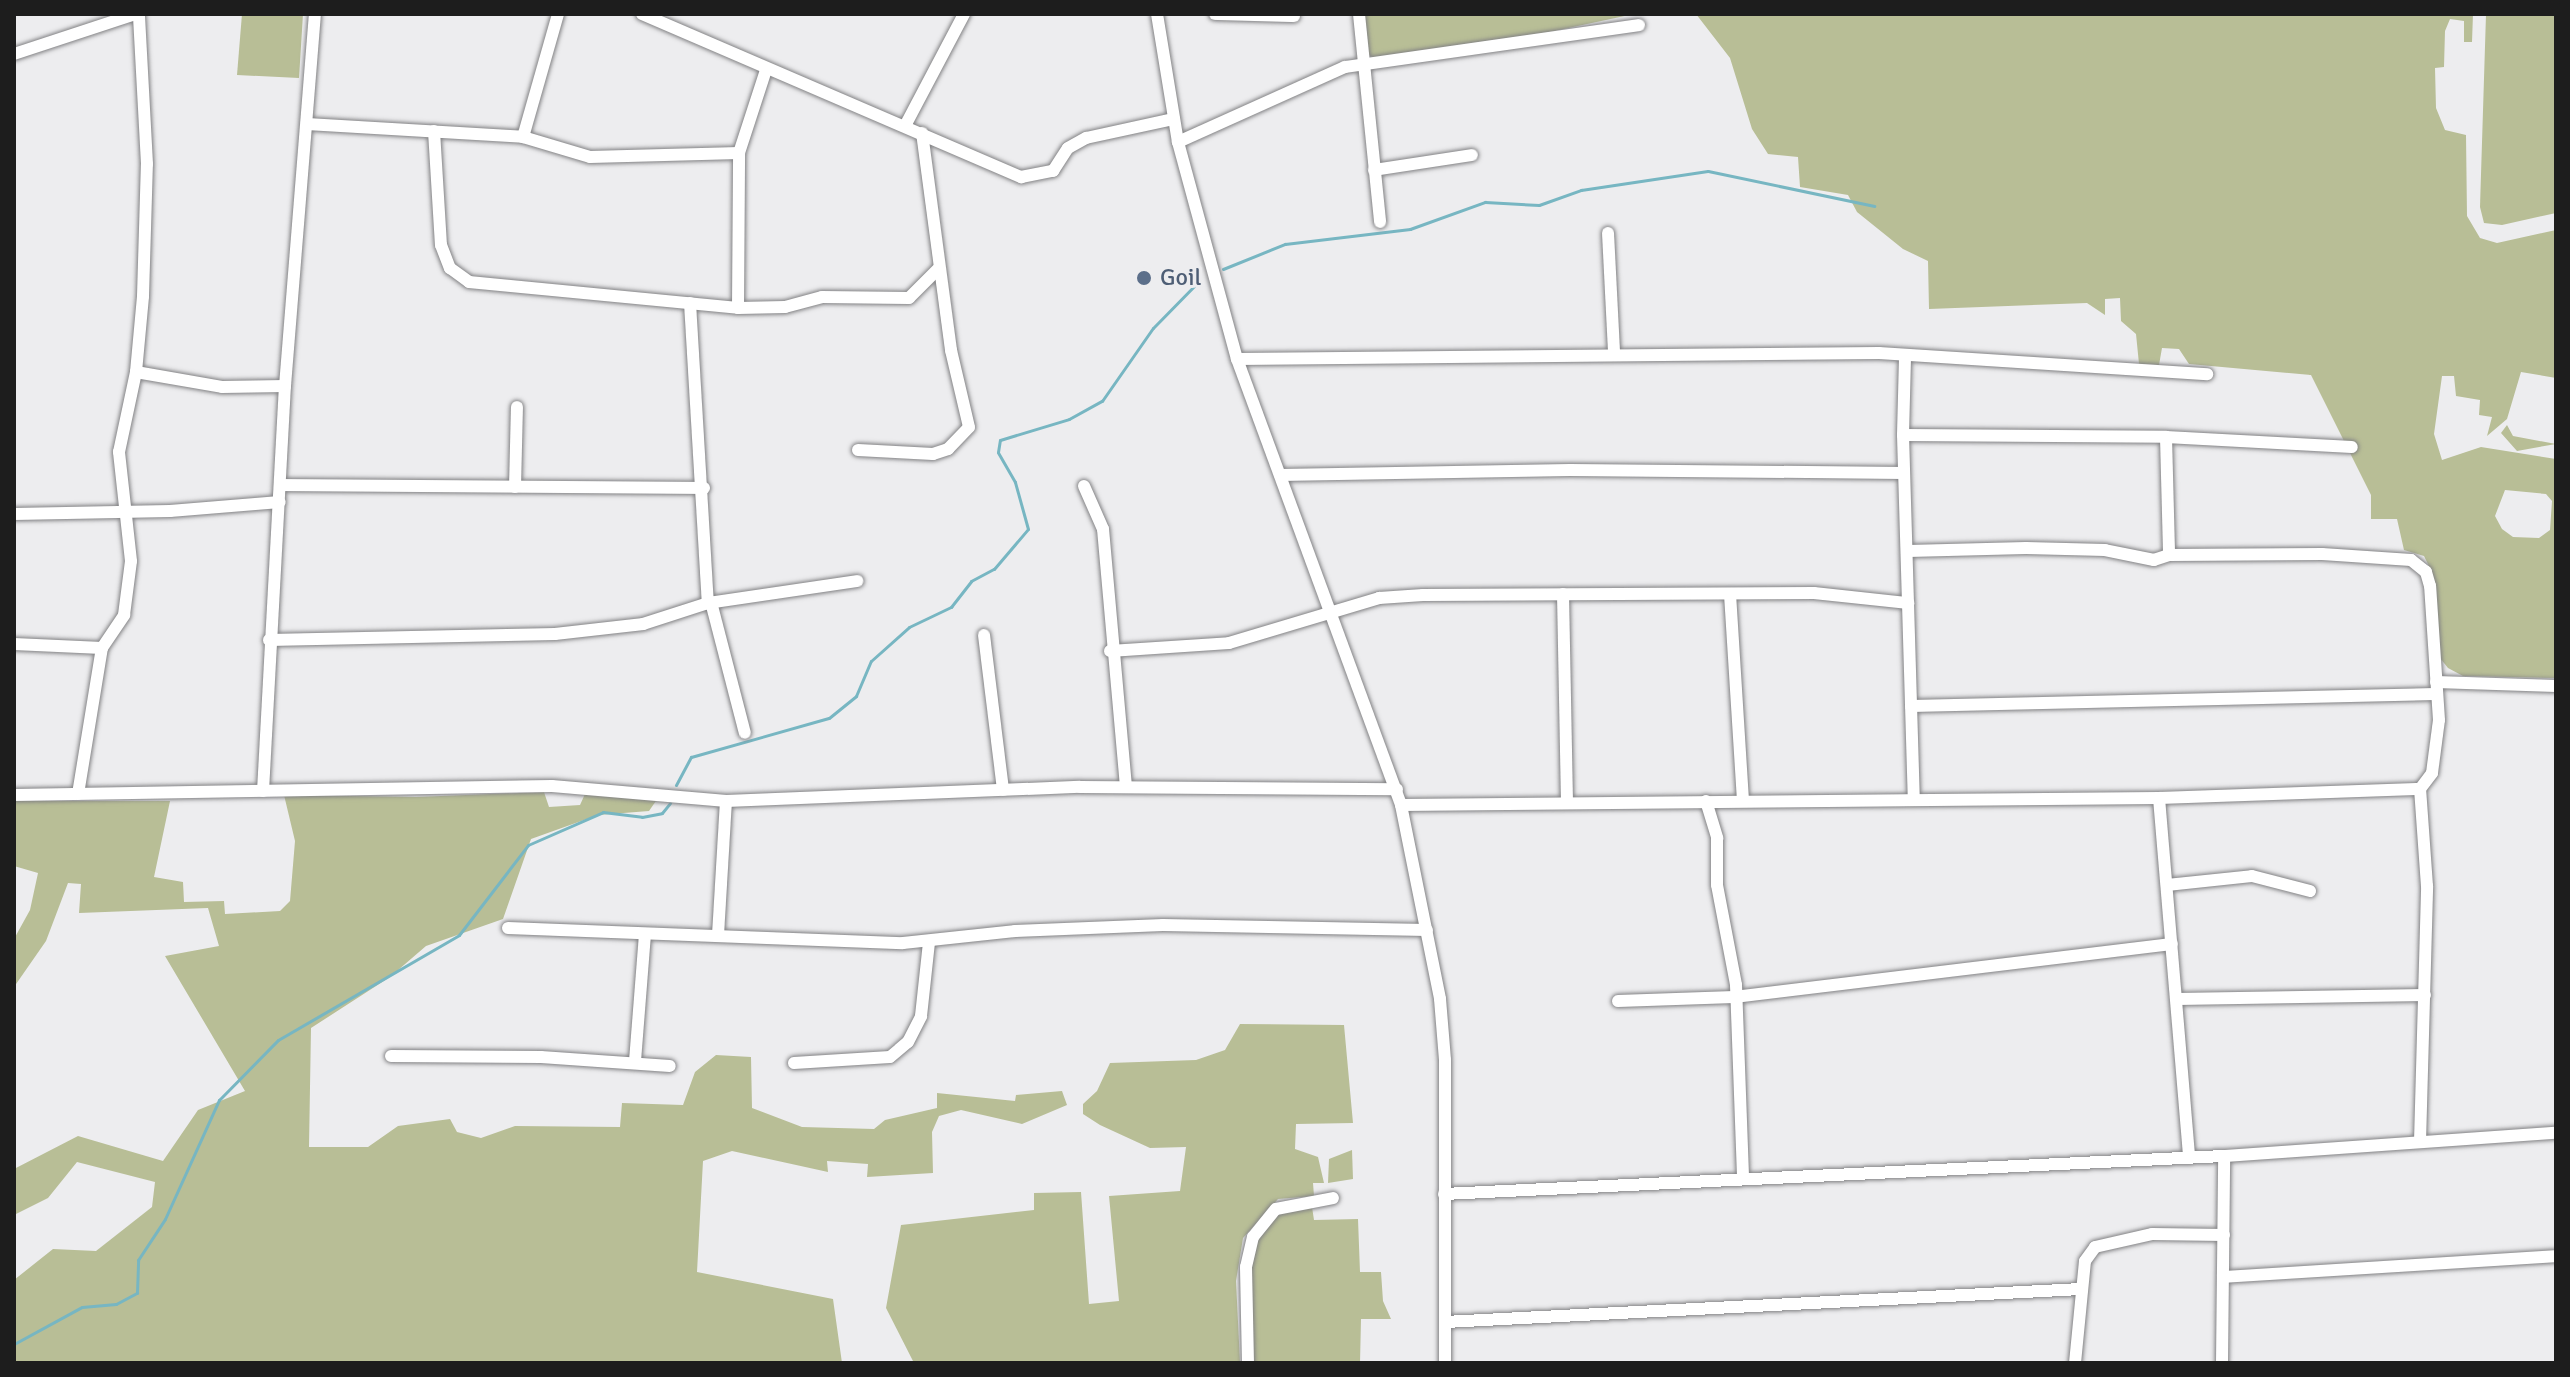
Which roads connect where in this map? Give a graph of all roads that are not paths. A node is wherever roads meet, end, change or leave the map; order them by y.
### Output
1 (138, 14) edge
2 (315, 14) edge
3 (558, 14) edge
4 (642, 14) edge
5 (964, 14) edge
6 (1157, 14) edge
7 (1215, 14) edge
8 (1359, 14) edge
9 (1294, 16) edge
10 (1639, 25) dead end
11 (14, 54) edge
12 (1361, 64) junction
13 (766, 70) junction
14 (1174, 119) junction
15 (307, 124) junction
16 (905, 126) junction
17 (434, 131) junction
18 (922, 133) junction
19 (523, 137) junction
20 (1178, 142) junction
21 (739, 153) junction
22 (1472, 155) dead end
23 (1374, 170) junction
24 (1380, 222) dead end
25 (1608, 233) dead end
26 (938, 269) junction
27 (690, 303) junction
28 (738, 308) junction
29 (1614, 352) junction
30 (1905, 358) junction
31 (1237, 359) junction
32 (136, 372) junction
33 (2207, 374) dead end
34 (285, 386) junction
35 (517, 407) dead end
36 (1903, 435) junction
37 (2166, 437) junction
38 (2352, 447) dead end
39 (858, 450) dead end
40 (1904, 473) junction
41 (1280, 475) junction
42 (282, 485) junction
43 (1084, 486) dead end
44 (515, 487) junction
45 (704, 488) junction
46 (280, 502) junction
47 (126, 512) junction
48 (14, 514) edge
49 (1908, 551) junction
50 (2169, 555) junction
51 (857, 581) dead end
52 (1563, 594) junction
53 (1730, 594) junction
54 (709, 603) junction
55 (1908, 603) junction
56 (1333, 612) junction
57 (984, 635) dead end
58 (269, 640) junction
59 (14, 644) edge
60 (102, 648) junction
61 (1110, 651) junction
62 (2556, 686) edge
63 (2436, 688) junction
64 (1911, 706) junction
65 (745, 733) dead end
66 (1126, 787) junction
67 (1397, 789) junction
68 (2420, 789) junction
69 (1003, 790) junction
70 (263, 791) junction
71 (78, 794) junction
72 (14, 795) edge
73 (2159, 798) junction
74 (1914, 799) junction
75 (726, 801) junction
76 (1706, 801) junction
77 (1743, 801) junction
78 (1567, 803) junction
79 (1401, 805) junction
80 (2167, 885) junction
81 (2310, 891) dead end
82 (508, 928) dead end
83 (1427, 930) junction
84 (645, 934) junction
85 (718, 935) junction
86 (929, 942) junction
87 (2172, 944) junction
88 (2425, 995) junction
89 (1734, 997) junction
90 (2177, 999) junction
91 (1618, 1001) dead end
92 (391, 1056) dead end
93 (635, 1061) junction
94 (794, 1063) dead end
95 (670, 1066) dead end
96 (2556, 1133) edge
97 (2420, 1142) junction
98 (2224, 1156) junction
99 (2189, 1157) junction
100 (1743, 1176) junction
101 (1444, 1194) junction
102 (1333, 1198) dead end
103 (2224, 1235) junction
104 (2556, 1256) edge
105 (2223, 1277) junction
106 (2082, 1289) junction
107 (1445, 1322) junction
108 (1248, 1363) edge
109 (1445, 1363) edge
110 (2075, 1363) edge
111 (2222, 1363) edge

1 - 11 street
1 - 32 street
2 - 15 street
3 - 19 street
4 - 13 street
5 - 16 street
6 - 14 street
7 - 9 street
8 - 12 street
10 - 12 street
12 - 20 street
12 - 23 street
13 - 16 street
13 - 21 street
14 - 18 street
14 - 20 street
15 - 17 street
15 - 34 street
16 - 18 street
17 - 19 street
17 - 27 street
18 - 26 street
19 - 21 street
20 - 31 street
21 - 28 street
22 - 23 street
23 - 24 street
25 - 29 street
26 - 28 street
26 - 39 street
27 - 28 street
27 - 45 street
29 - 30 street
29 - 31 street
30 - 33 street
30 - 36 street
31 - 41 street
32 - 34 street
32 - 47 street
34 - 42 street
35 - 44 street
36 - 37 street
36 - 40 street
37 - 38 street
37 - 50 street
40 - 41 street
40 - 49 street
41 - 56 street
42 - 44 street
42 - 46 street
43 - 61 street
44 - 45 street
45 - 54 street
46 - 47 street
46 - 58 street
47 - 48 street
47 - 60 street
49 - 50 street
49 - 55 street
50 - 63 street
51 - 54 street
52 - 53 street
52 - 56 street
52 - 78 street
53 - 55 street
53 - 77 street
54 - 58 street
54 - 65 street
55 - 64 street
56 - 61 street
56 - 67 street
57 - 69 street
58 - 70 street
59 - 60 street
60 - 71 street
61 - 66 street
62 - 63 street
63 - 64 street
63 - 68 street
64 - 74 street
66 - 67 street
66 - 69 street
67 - 79 street
68 - 73 street
68 - 88 street
69 - 75 street
70 - 71 street
70 - 75 street
71 - 72 street
73 - 74 street
73 - 80 street
74 - 77 street
75 - 85 street
76 - 77 street
76 - 78 street
76 - 89 street
78 - 79 street
79 - 83 street
80 - 81 street
80 - 87 street
82 - 84 street
83 - 86 street
83 - 101 street
84 - 85 street
84 - 93 street
85 - 86 street
86 - 94 street
87 - 89 street
87 - 90 street
88 - 90 street
88 - 97 street
89 - 91 street
89 - 100 street
90 - 99 street
92 - 93 street
93 - 95 street
96 - 97 street
97 - 98 street
98 - 99 street
98 - 103 street
99 - 100 street
100 - 101 street
101 - 107 street
102 - 108 street
103 - 105 street
103 - 106 street
104 - 105 street
105 - 111 street
106 - 107 street
106 - 110 street
107 - 109 street

